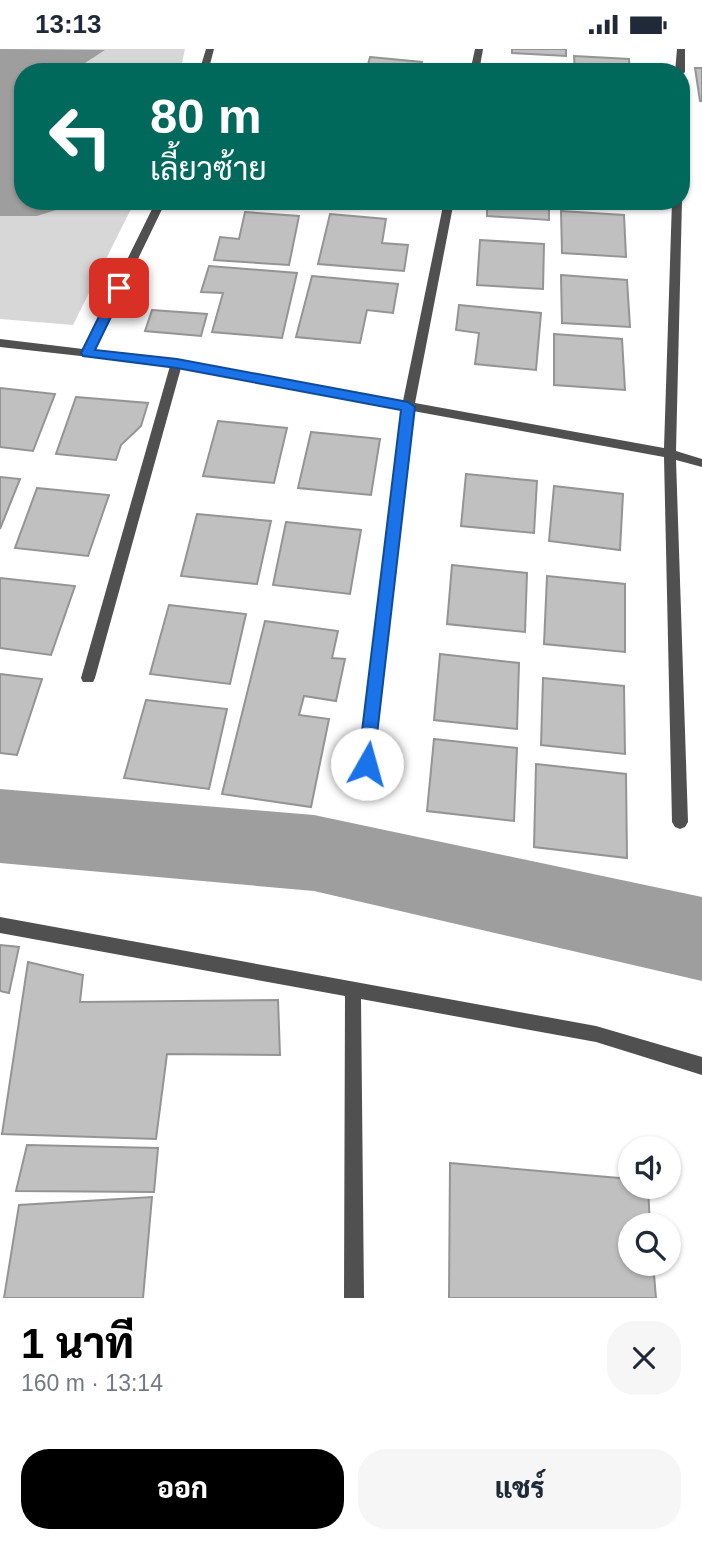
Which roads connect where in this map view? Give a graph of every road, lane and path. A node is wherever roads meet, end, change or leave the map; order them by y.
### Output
1 (157, 210) edge
2 (447, 210) edge
3 (677, 210) edge
4 (0, 343) edge
5 (87, 353) junction
6 (177, 363) junction
7 (408, 407) junction
8 (670, 454) junction
9 (702, 463) edge
10 (88, 678) dead end
11 (367, 764) dead end
12 (680, 822) dead end
13 (0, 925) edge
14 (353, 989) junction
15 (702, 1066) edge
16 (354, 1298) edge

1 - 5 street
2 - 7 street
3 - 8 street
4 - 5 street
5 - 6 street
6 - 7 street
6 - 10 street
7 - 8 street
7 - 11 street
8 - 9 street
8 - 12 street
13 - 14 street
14 - 15 street
14 - 16 street

